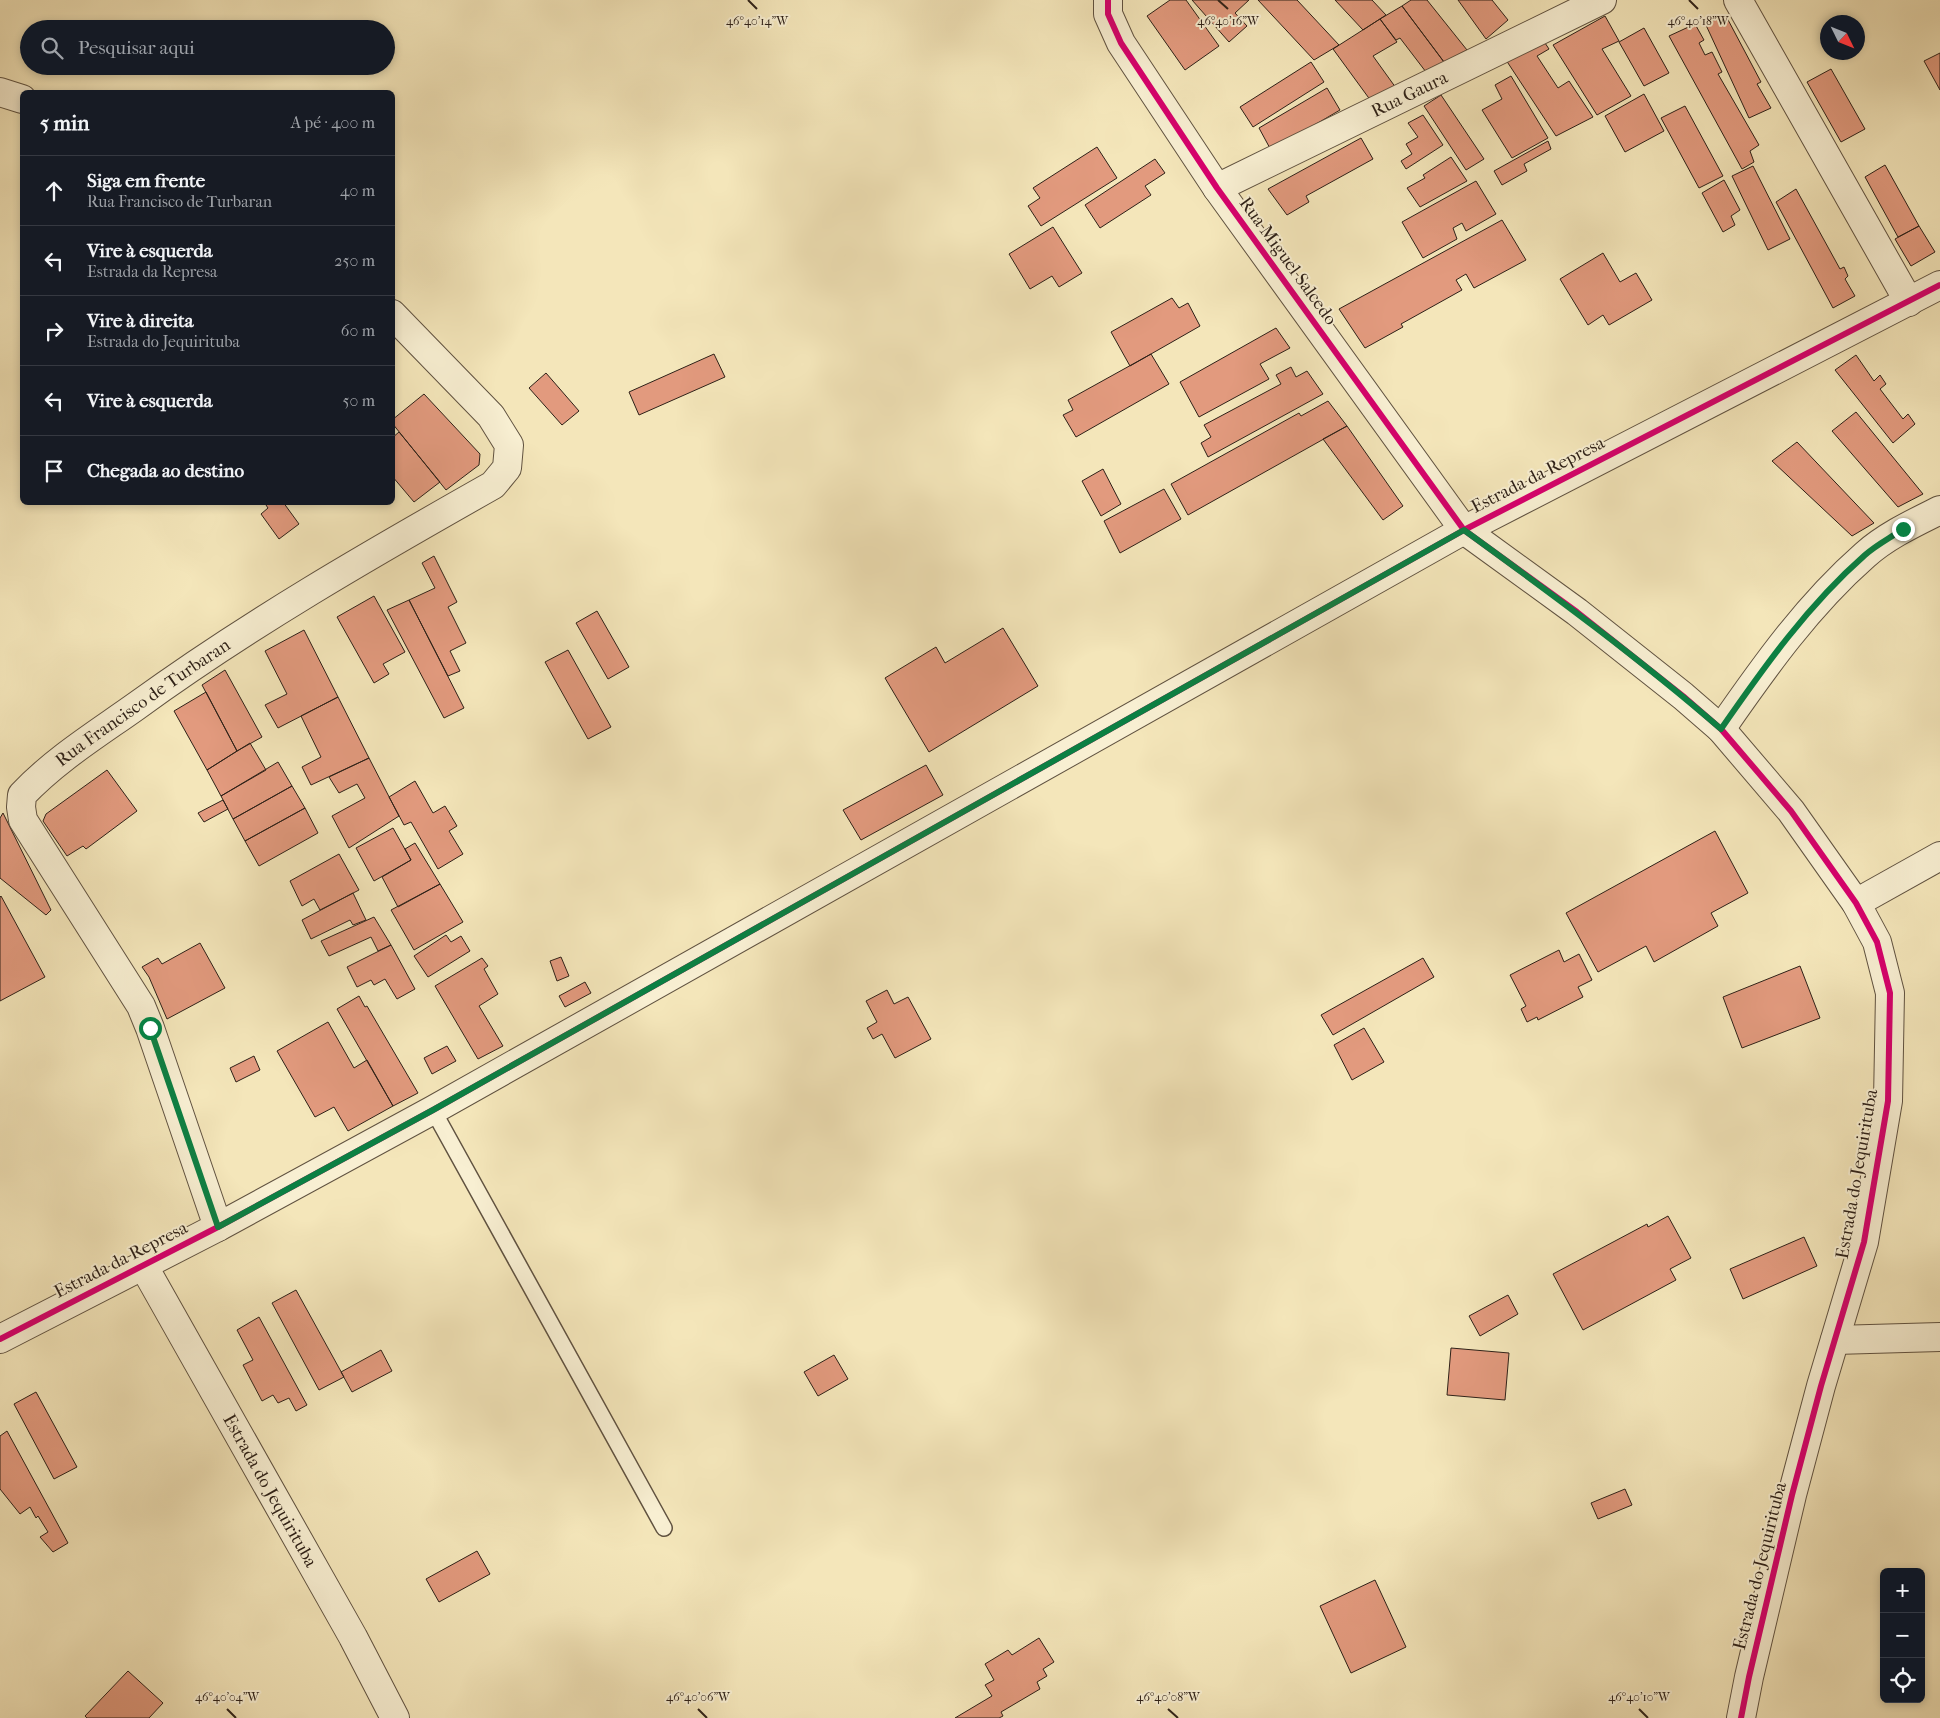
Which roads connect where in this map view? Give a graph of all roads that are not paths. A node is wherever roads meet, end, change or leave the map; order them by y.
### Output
1 (1602, 0) edge
2 (1738, 0) edge
3 (1102, 5) edge
4 (0, 92) edge
5 (20, 98) edge
6 (1217, 188) junction
7 (1940, 285) edge
8 (1909, 302) junction
9 (395, 317) edge
10 (1940, 510) edge
11 (1464, 530) junction
12 (1721, 729) junction
13 (1940, 856) edge
14 (1856, 904) junction
15 (433, 1110) junction
16 (218, 1227) junction
17 (143, 1265) junction
18 (1940, 1338) edge
19 (0, 1339) edge
20 (1835, 1340) junction
21 (664, 1528) dead end
22 (395, 1718) edge
23 (1741, 1718) edge

1 - 6 street, Rua Gaura
2 - 8 street
3 - 6 street, Rua Miguel Salcedo
4 - 5 street
6 - 11 street, Rua Miguel Salcedo
7 - 8 street, Estrada da Represa
8 - 11 street, Estrada da Represa
9 - 16 street, Rua Francisco de Turbaran
10 - 12 street
11 - 12 street, Estrada do Jequirituba
11 - 15 street, Estrada da Represa
12 - 14 street, Estrada do Jequirituba
13 - 14 street
14 - 20 street, Estrada do Jequirituba
15 - 16 street, Estrada da Represa
15 - 21 lane
16 - 17 street, Estrada da Represa
17 - 19 street, Estrada da Represa
17 - 22 street, Estrada do Jequirituba
18 - 20 street
20 - 23 street, Estrada do Jequirituba

